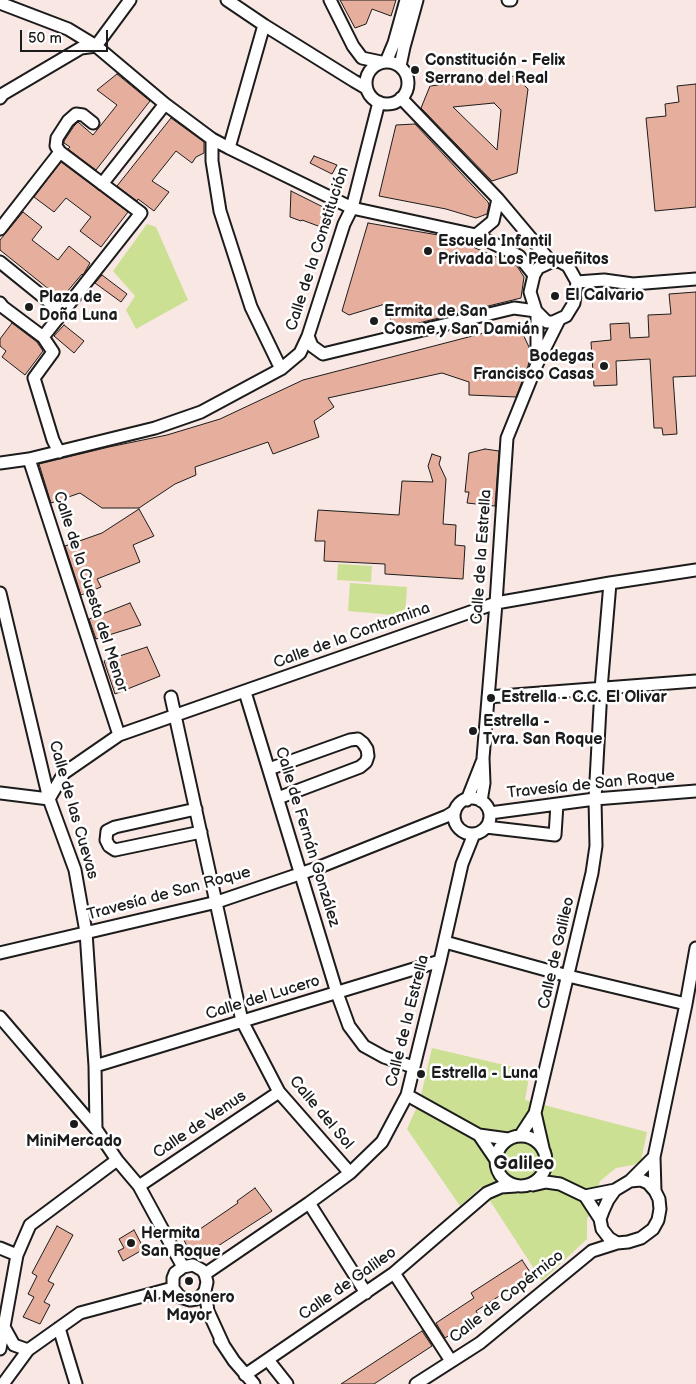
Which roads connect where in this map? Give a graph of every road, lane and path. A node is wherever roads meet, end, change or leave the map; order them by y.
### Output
1 (130, 0) edge
2 (227, 0) edge
3 (330, 0) edge
4 (406, 0) edge
5 (417, 0) edge
6 (0, 3) edge
7 (264, 25) junction
8 (96, 46) junction
9 (383, 62) junction
10 (400, 66) junction
11 (366, 88) junction
12 (1, 95) edge
13 (401, 98) junction
14 (379, 102) junction
15 (165, 104) junction
16 (93, 123) dead end
17 (212, 139) junction
18 (228, 148) junction
19 (60, 152) junction
20 (102, 184) junction
21 (498, 200) junction
22 (352, 208) junction
23 (0, 229) edge
24 (476, 235) junction
25 (0, 262) edge
26 (551, 262) junction
27 (534, 275) junction
28 (696, 279) edge
29 (577, 282) junction
30 (0, 303) edge
31 (536, 312) junction
32 (63, 313) junction
33 (559, 320) junction
34 (308, 336) junction
35 (43, 337) junction
36 (537, 364) junction
37 (280, 369) junction
38 (59, 452) junction
39 (29, 459) junction
40 (0, 463) edge
41 (696, 570) edge
42 (610, 583) junction
43 (0, 594) edge
44 (496, 603) junction
45 (696, 681) edge
46 (601, 689) junction
47 (245, 692) junction
48 (171, 697) dead end
49 (488, 697) junction
50 (175, 716) junction
51 (119, 735) junction
52 (483, 758) junction
53 (269, 769) junction
54 (696, 791) edge
55 (0, 793) edge
56 (278, 798) junction
57 (49, 799) junction
58 (596, 799) junction
59 (467, 800) junction
60 (481, 801) junction
61 (557, 804) junction
62 (196, 809) junction
63 (455, 811) junction
64 (490, 813) junction
65 (427, 824) junction
66 (486, 827) junction
67 (459, 828) junction
68 (201, 832) junction
69 (474, 834) junction
70 (462, 864) junction
71 (301, 873) junction
72 (217, 902) junction
73 (86, 932) junction
74 (445, 942) junction
75 (696, 948) edge
76 (0, 953) edge
77 (440, 961) junction
78 (568, 976) junction
79 (337, 993) junction
80 (686, 1004) junction
81 (0, 1017) edge
82 (242, 1021) junction
83 (95, 1066) junction
84 (413, 1067) junction
85 (279, 1092) junction
86 (407, 1095) junction
87 (535, 1113) junction
88 (96, 1129) junction
89 (479, 1136) junction
90 (520, 1136) junction
91 (508, 1139) junction
92 (545, 1153) junction
93 (654, 1157) junction
94 (117, 1160) junction
95 (496, 1163) junction
96 (350, 1173) junction
97 (630, 1181) junction
98 (560, 1184) junction
99 (139, 1186) junction
100 (516, 1186) junction
101 (529, 1186) junction
102 (615, 1190) junction
103 (655, 1191) junction
104 (487, 1193) junction
105 (585, 1196) junction
106 (309, 1203) junction
107 (601, 1224) junction
108 (617, 1243) junction
109 (0, 1248) edge
110 (592, 1251) junction
111 (17, 1255) junction
112 (183, 1267) junction
113 (394, 1273) junction
114 (205, 1274) junction
115 (173, 1288) junction
116 (205, 1292) junction
117 (366, 1293) junction
118 (190, 1300) junction
119 (4, 1327) junction
120 (59, 1328) junction
121 (224, 1346) junction
122 (0, 1349) edge
123 (28, 1350) junction
124 (268, 1360) junction
125 (451, 1361) junction
126 (245, 1375) junction
127 (3, 1384) edge
128 (76, 1384) edge
129 (254, 1384) edge
130 (287, 1384) edge
131 (416, 1384) edge

1 - 8 street
2 - 7 street
3 - 9 street
4 - 9 street
5 - 10 street
6 - 8 street
7 - 11 street
7 - 18 street
8 - 12 street
8 - 15 street
9 - 10 street
9 - 11 street
10 - 13 street
11 - 14 street
13 - 14 street
13 - 21 street
14 - 22 street, Calle de la Constitución
15 - 17 street
15 - 20 street
16 - 19 street
17 - 18 street
17 - 37 street
18 - 22 street
19 - 20 street
19 - 23 street
20 - 32 street
21 - 24 street
21 - 26 street
22 - 24 street
22 - 34 street, Calle de la Constitución
24 - 27 street
25 - 32 street
26 - 27 street
26 - 29 street
27 - 31 street
28 - 29 street
29 - 33 street
30 - 35 street
31 - 33 street
31 - 34 street
31 - 36 street, Calle de la Estrella
32 - 35 street
33 - 36 street, Calle de la Estrella
34 - 37 street, Calle de la Constitución
35 - 38 street
36 - 44 street, Calle de la Estrella
37 - 38 street, Calle de la Constitución
38 - 39 street, Calle de la Constitución
39 - 40 street, Calle de la Constitución
39 - 51 street, Calle de la Cuesta del Menor
41 - 42 street, Calle de la Contramina
42 - 44 street, Calle de la Contramina
42 - 46 street, Calle de Galileo
43 - 57 street, Calle de las Cuevas
44 - 47 street, Calle de la Contramina
44 - 49 street, Calle de la Estrella
45 - 46 street
46 - 49 street
46 - 58 street, Calle de Galileo
47 - 50 street, Calle de la Contramina
47 - 53 street, Calle de Fernán González
48 - 50 street, Calle del Sol
49 - 52 street, Calle de la Estrella
50 - 51 street, Calle de la Contramina
50 - 62 street, Calle del Sol
51 - 57 street, Calle de la Contramina
52 - 59 street, Calle de la Estrella
52 - 60 street, Calle de la Estrella
53 - 56 street, Calle de Fernán González
53 - 56 street
54 - 58 street, Travesía de San Roque
55 - 57 street
56 - 71 street, Calle de Fernán González
57 - 73 street, Calle de las Cuevas
58 - 61 street, Travesía de San Roque
58 - 78 street, Calle de Galileo
59 - 60 street
59 - 63 street
60 - 64 street
61 - 64 street, Travesía de San Roque
61 - 66 street
62 - 68 street, Calle del Sol
62 - 68 street
63 - 65 street, Travesía de San Roque
63 - 67 street
64 - 66 street
65 - 67 street, Travesía de San Roque
65 - 71 street, Travesía de San Roque
66 - 69 street
67 - 69 street
67 - 70 street, Calle de la Estrella
68 - 72 street, Calle del Sol
69 - 70 street, Calle de la Estrella
70 - 74 street, Calle de la Estrella
71 - 72 street, Travesía de San Roque
71 - 79 street, Calle de Fernán González
72 - 73 street, Travesía de San Roque
72 - 82 street, Calle del Sol
73 - 76 street, Travesía de San Roque
73 - 83 street, Calle de las Cuevas
74 - 77 street, Calle de la Estrella
74 - 78 street
75 - 80 street
77 - 79 street, Calle del Lucero
77 - 84 street, Calle de la Estrella
78 - 80 street
78 - 87 street, Calle de Galileo
79 - 82 street, Calle del Lucero
79 - 84 street, Calle de Fernán González
80 - 93 street
81 - 88 street
82 - 83 street, Calle del Lucero
82 - 85 street, Calle del Sol
83 - 88 street, Calle de las Cuevas
84 - 86 street, Calle de la Estrella
85 - 96 street, Calle del Sol
85 - 99 street, Calle de Venus
86 - 89 street
86 - 96 street, Calle de la Estrella
87 - 90 street, Calle de Galileo
87 - 92 street, Calle de Galileo
88 - 94 street
89 - 91 street
89 - 95 street
90 - 91 street
90 - 92 street
91 - 95 street
92 - 98 street, Calle de Galileo
92 - 101 street
93 - 97 street
93 - 103 street
94 - 99 street
94 - 111 street
95 - 100 street
95 - 104 street, Calle de Galileo
96 - 106 street, Calle de la Estrella
97 - 102 street
97 - 103 street
98 - 101 street
98 - 105 street
99 - 112 street
100 - 101 street
100 - 104 street, Calle de Galileo
102 - 105 street
102 - 107 street
103 - 108 street
104 - 113 street, Calle de Galileo
105 - 107 street
106 - 114 street, Calle de la Estrella
106 - 117 street
107 - 108 street
107 - 110 street
108 - 110 street
109 - 111 street
110 - 125 street, Calle de Copérnico
111 - 119 street
112 - 114 street
112 - 115 street
113 - 117 street, Calle de Galileo
113 - 125 street
114 - 116 street
115 - 118 street
115 - 120 street
116 - 118 street
116 - 121 street
117 - 124 street, Calle de Galileo
118 - 121 street
119 - 122 street
119 - 123 street
120 - 123 street
120 - 128 street
121 - 126 street
123 - 127 street
124 - 126 street, Calle de Galileo
124 - 130 street
125 - 131 street, Calle de Copérnico
126 - 129 street

